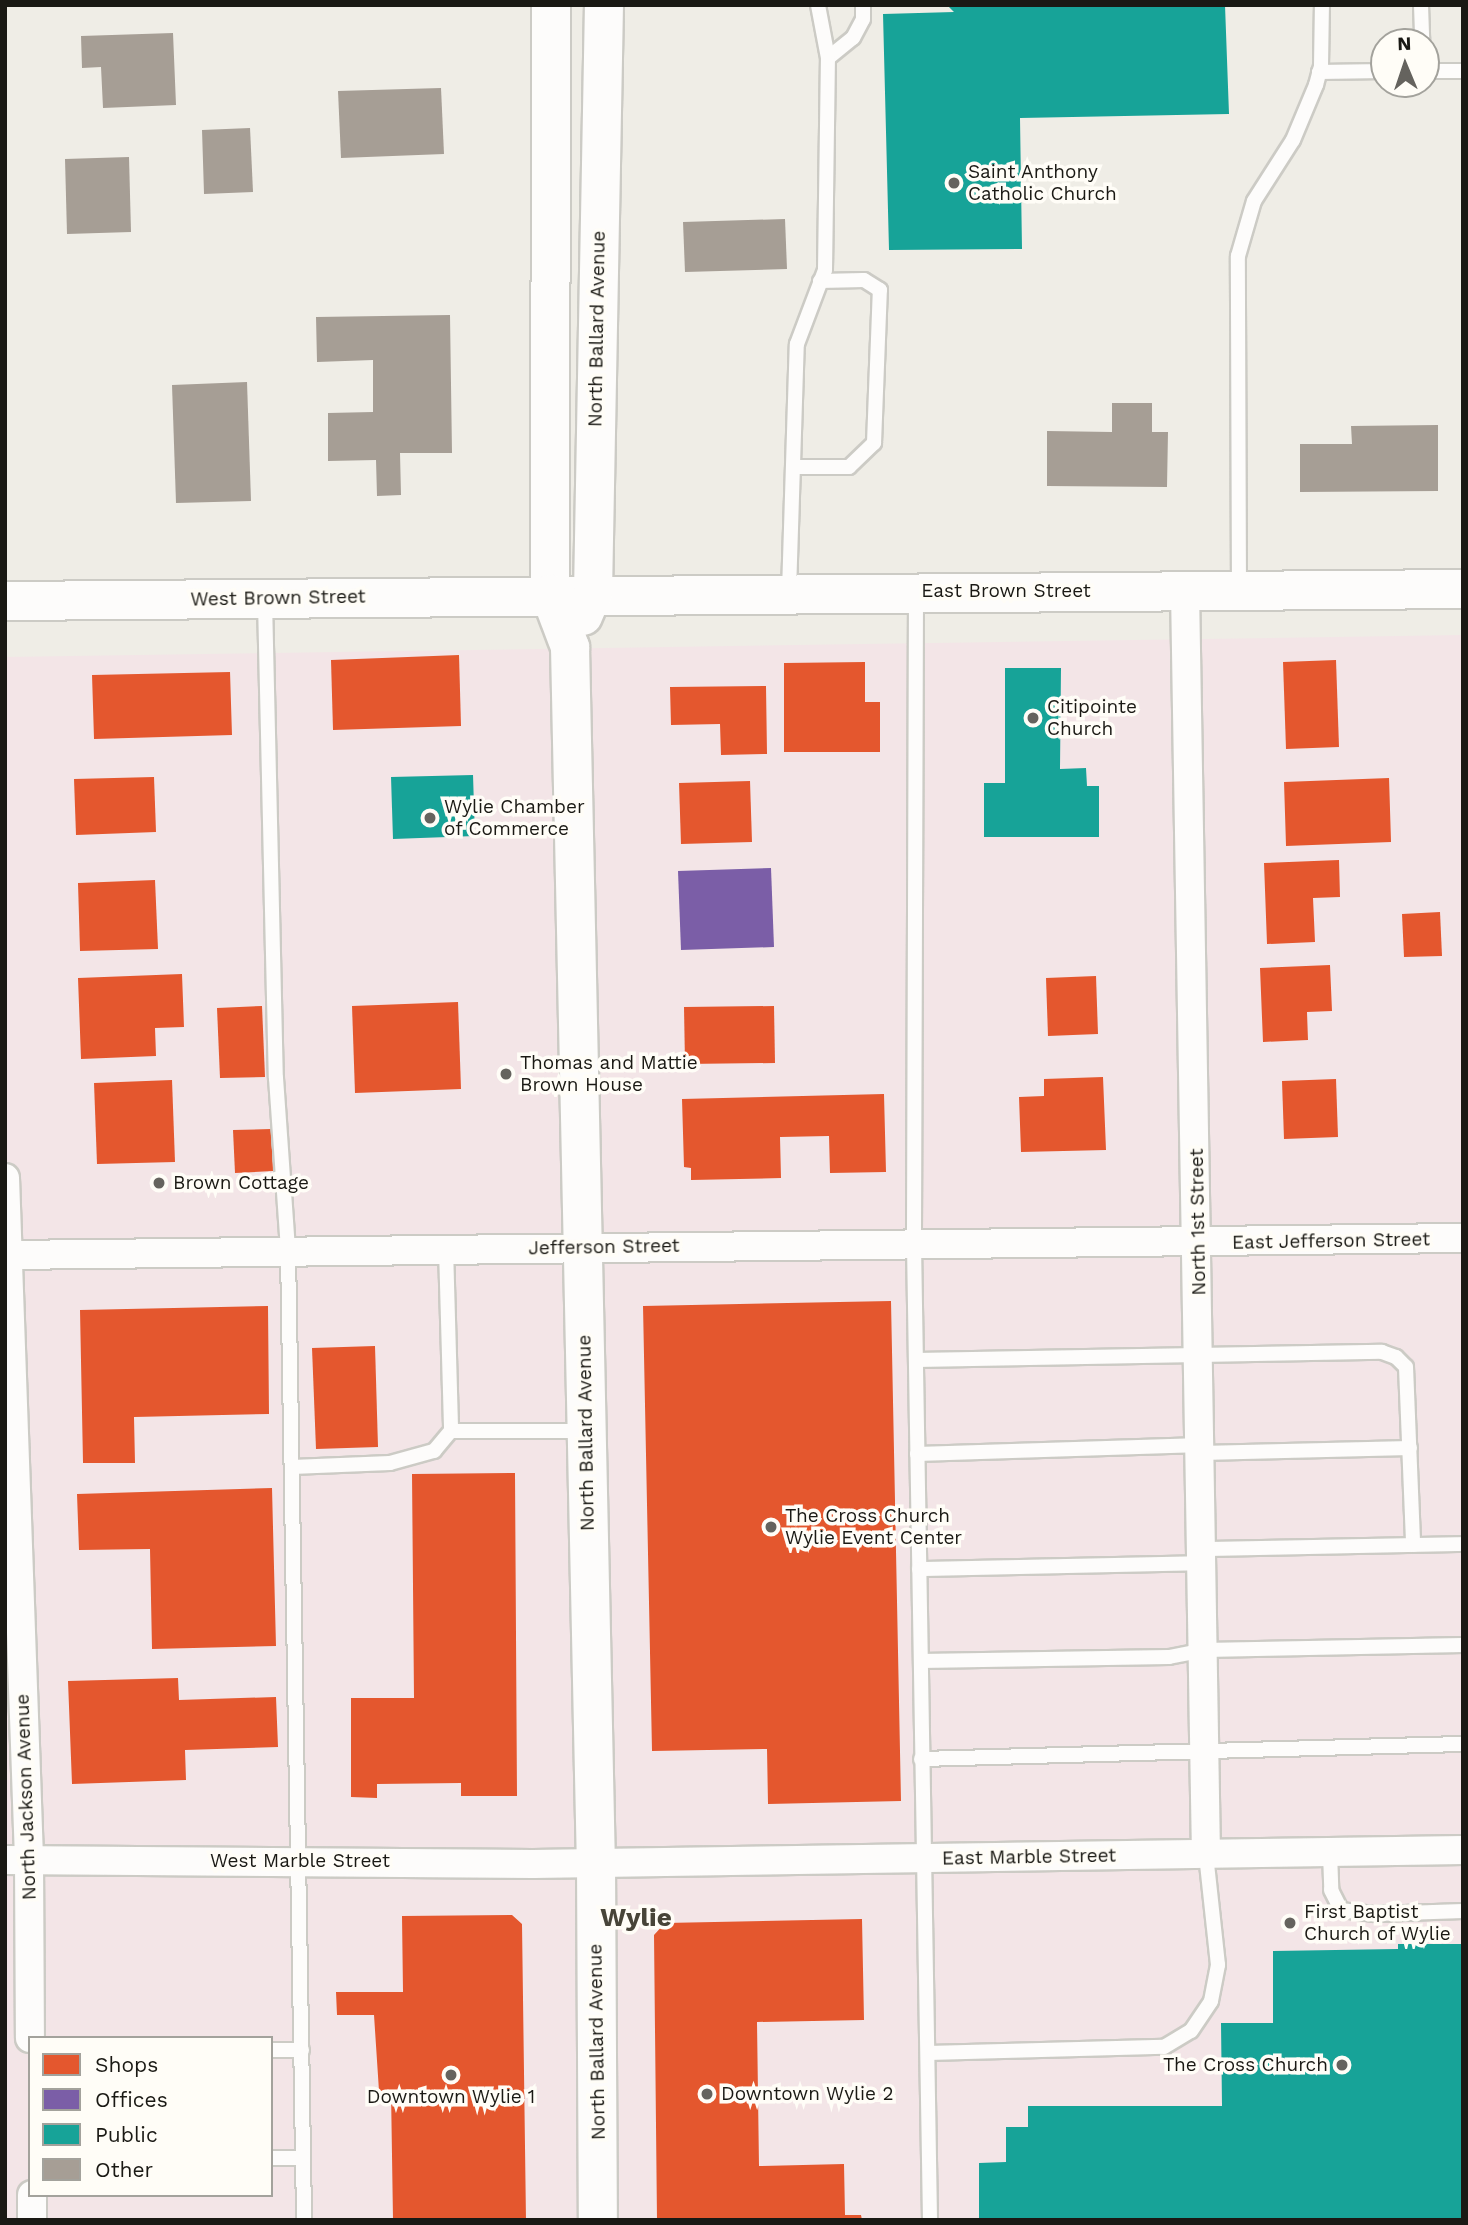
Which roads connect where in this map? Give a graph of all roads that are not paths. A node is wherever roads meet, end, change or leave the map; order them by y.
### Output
1 (551, 5) edge
2 (604, 5) edge
3 (818, 5) edge
4 (863, 5) edge
5 (1322, 5) edge
6 (1421, 5) edge
7 (1422, 28) edge
8 (828, 58) junction
9 (1370, 71) edge
10 (1440, 71) edge
11 (1463, 71) edge
12 (1319, 72) junction
13 (820, 281) junction
14 (793, 467) junction
15 (1185, 590) junction
16 (1239, 590) junction
17 (1463, 590) edge
18 (916, 591) junction
19 (789, 592) junction
20 (593, 593) junction
21 (550, 594) junction
22 (265, 598) junction
23 (5, 601) edge
24 (570, 647) junction
25 (5, 1178) edge
26 (1463, 1238) edge
27 (914, 1244) junction
28 (1199, 1244) junction
29 (582, 1246) junction
30 (446, 1248) junction
31 (288, 1251) junction
32 (8, 1255) junction
33 (1201, 1355) junction
34 (916, 1360) junction
35 (451, 1430) junction
36 (586, 1431) junction
37 (1410, 1448) junction
38 (1202, 1449) junction
39 (917, 1454) junction
40 (292, 1468) junction
41 (1463, 1544) edge
42 (1413, 1545) junction
43 (1203, 1556) junction
44 (919, 1569) junction
45 (1463, 1645) edge
46 (1204, 1650) junction
47 (920, 1661) junction
48 (1463, 1744) edge
49 (1205, 1751) junction
50 (921, 1759) junction
51 (1463, 1850) edge
52 (1330, 1852) junction
53 (1206, 1854) junction
54 (923, 1858) junction
55 (17, 1860) edge
56 (299, 1860) junction
57 (596, 1863) junction
58 (1463, 1911) edge
59 (30, 2036) edge
60 (273, 2050) edge
61 (302, 2050) junction
62 (928, 2053) junction
63 (273, 2158) edge
64 (303, 2158) junction
65 (32, 2197) edge
66 (32, 2220) edge
67 (304, 2220) edge
68 (598, 2220) edge
69 (930, 2220) edge

1 - 21 main road, North Ballard Avenue
2 - 20 main road, North Ballard Avenue
3 - 8 lane
4 - 8 lane
5 - 12 lane
6 - 7 lane
8 - 13 lane
9 - 12 lane
10 - 11 lane
12 - 16 lane
13 - 14 lane
13 - 14 lane
14 - 19 lane
15 - 16 main road, East Brown Street
15 - 18 main road, East Brown Street
15 - 28 street, North 1st Street
16 - 17 main road, East Brown Street
18 - 19 main road, East Brown Street
18 - 27 lane
19 - 20 main road, East Brown Street
20 - 21 main road, East Brown Street
20 - 24 main road, North Ballard Avenue
21 - 22 main road, West Brown Street
21 - 24 main road, North Ballard Avenue
22 - 23 main road, West Brown Street
22 - 31 lane
24 - 29 main road, North Ballard Avenue
25 - 32 street, North Jackson Avenue
26 - 28 street, East Jefferson Street
27 - 28 street, Jefferson Street
27 - 29 street, Jefferson Street
27 - 34 lane
28 - 33 street, North 1st Street
29 - 30 street, Jefferson Street
29 - 36 main road, North Ballard Avenue
30 - 31 street, Jefferson Street
30 - 35 lane
31 - 32 street, Jefferson Street
31 - 40 lane
32 - 55 street, North Jackson Avenue
33 - 34 lane
33 - 37 lane
33 - 38 street, North 1st Street
34 - 39 lane
35 - 36 lane
35 - 40 lane
36 - 57 main road, North Ballard Avenue
37 - 38 lane
37 - 42 lane
38 - 39 lane
38 - 43 street, North 1st Street
39 - 44 lane
40 - 56 lane
41 - 42 lane
42 - 43 lane
43 - 44 lane
43 - 46 street, North 1st Street
44 - 47 lane
45 - 46 lane
46 - 47 lane
46 - 49 street, North 1st Street
47 - 50 lane
48 - 49 lane
49 - 50 lane
49 - 53 street, North 1st Street
50 - 54 lane
51 - 52 street, East Marble Street
52 - 53 street, East Marble Street
52 - 58 lane
53 - 54 street, East Marble Street
53 - 62 lane
54 - 57 street, East Marble Street
54 - 62 lane
55 - 56 street, West Marble Street
55 - 59 street, North Jackson Avenue
56 - 57 street, West Marble Street
56 - 61 lane
57 - 68 main road, North Ballard Avenue
60 - 61 lane
61 - 64 lane
62 - 69 lane
63 - 64 lane
64 - 67 lane
65 - 66 street

